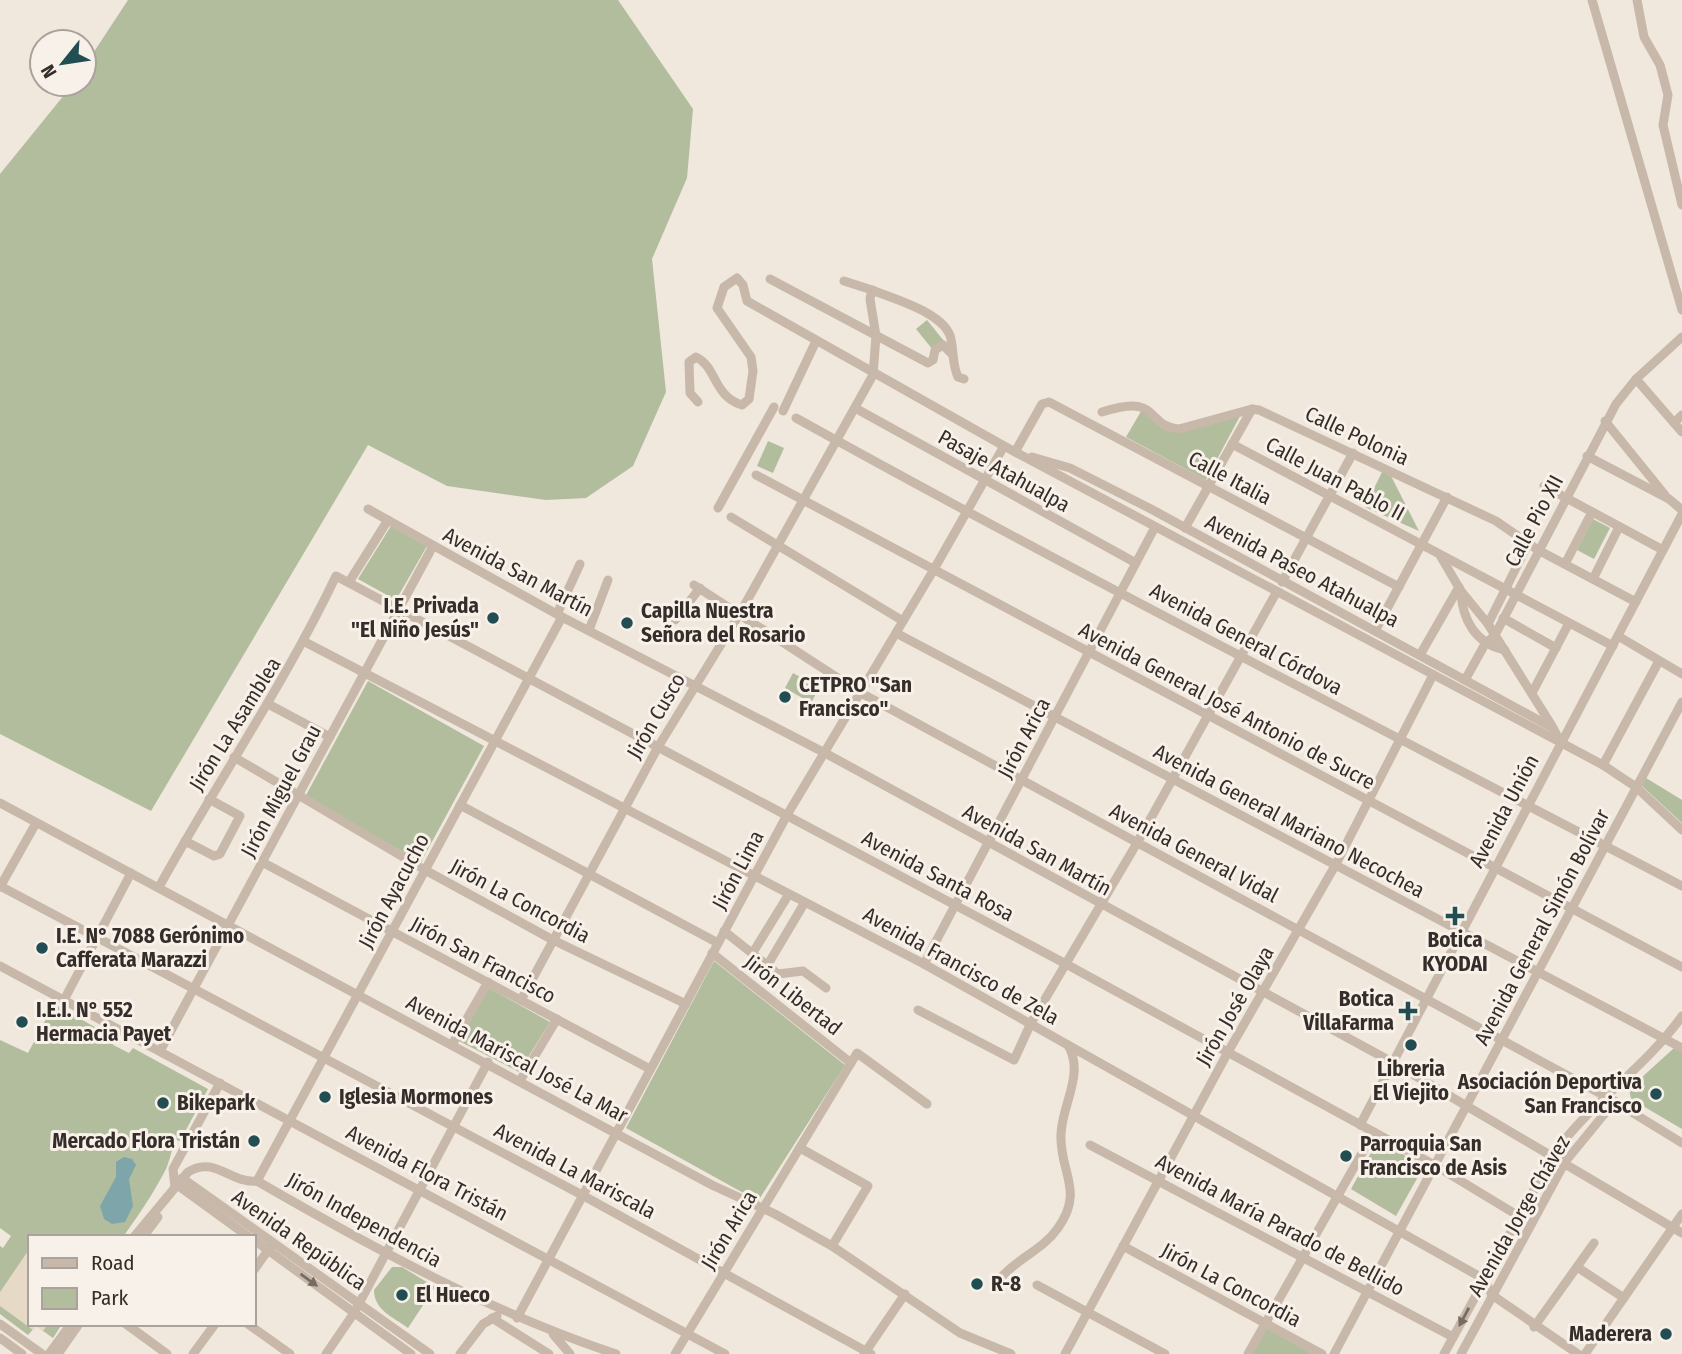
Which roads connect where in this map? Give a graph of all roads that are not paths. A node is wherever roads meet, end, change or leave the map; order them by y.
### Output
1 (1592, 0) edge
2 (1637, 0) edge
3 (1682, 205) edge
4 (770, 279) dead end
5 (844, 281) dead end
6 (871, 295) junction
7 (1682, 310) edge
8 (876, 337) junction
9 (1682, 337) edge
10 (816, 341) junction
11 (952, 354) junction
12 (873, 375) junction
13 (964, 379) dead end
14 (1636, 379) junction
15 (698, 402) dead end
16 (855, 408) junction
17 (1252, 409) junction
18 (1102, 412) dead end
19 (1682, 415) edge
20 (796, 418) dead end
21 (1605, 422) junction
22 (1674, 423) junction
23 (1682, 432) edge
24 (837, 440) junction
25 (1232, 444) junction
26 (1003, 446) junction
27 (1015, 452) junction
28 (1353, 453) junction
29 (1587, 456) junction
30 (755, 475) dead end
31 (983, 480) junction
32 (1208, 486) junction
33 (1544, 486) dead end
34 (1329, 496) junction
35 (1447, 497) junction
36 (1566, 498) junction
37 (1669, 499) junction
38 (803, 501) junction
39 (718, 508) dead end
40 (368, 509) dead end
41 (965, 512) junction
42 (1592, 512) junction
43 (1682, 512) edge
44 (731, 517) dead end
45 (388, 520) junction
46 (1155, 527) junction
47 (1619, 527) junction
48 (1185, 528) junction
49 (1306, 538) junction
50 (1529, 542) junction
51 (1421, 545) junction
52 (433, 546) junction
53 (778, 547) junction
54 (1538, 550) junction
55 (1663, 550) junction
56 (1440, 554) junction
57 (1136, 563) junction
58 (580, 564) dead end
59 (1565, 564) junction
60 (933, 571) junction
61 (337, 576) joint
62 (1592, 579) junction
63 (608, 580) dead end
64 (349, 582) junction
65 (1282, 582) junction
66 (1399, 587) junction
67 (1460, 589) junction
68 (1506, 589) junction
69 (1120, 593) junction
70 (1276, 593) junction
71 (1515, 594) junction
72 (1636, 602) junction
73 (398, 610) junction
74 (559, 615) junction
75 (739, 615) junction
76 (1503, 618) junction
77 (675, 620) dead end
78 (903, 621) junction
79 (1569, 623) junction
80 (1488, 624) junction
81 (589, 630) junction
82 (1376, 631) junction
83 (896, 633) junction
84 (1495, 635) junction
85 (1618, 636) junction
86 (305, 642) junction
87 (1485, 644) junction
88 (1612, 646) junction
89 (1556, 648) junction
90 (1505, 650) junction
91 (1088, 654) junction
92 (1420, 655) junction
93 (1240, 657) junction
94 (1659, 661) junction
95 (364, 673) junction
96 (1682, 674) edge
97 (1433, 675) junction
98 (527, 680) junction
99 (1465, 680) junction
100 (695, 684) junction
101 (860, 693) junction
102 (1532, 693) junction
103 (1682, 702) edge
104 (270, 705) junction
105 (1055, 717) junction
106 (1207, 717) junction
107 (1553, 728) junction
108 (330, 737) junction
109 (1399, 739) junction
110 (1560, 741) junction
111 (494, 743) junction
112 (658, 747) junction
113 (825, 752) junction
114 (234, 757) junction
115 (1603, 765) junction
116 (1021, 780) junction
117 (1172, 780) junction
118 (1636, 787) junction
119 (299, 795) junction
120 (209, 799) junction
121 (1368, 800) junction
122 (0, 803) edge
123 (1527, 804) junction
124 (460, 805) junction
125 (623, 810) junction
126 (787, 816) junction
127 (36, 823) junction
128 (1682, 830) edge
129 (184, 841) junction
130 (988, 843) junction
131 (1137, 843) junction
132 (1605, 846) junction
133 (262, 862) junction
134 (1336, 864) junction
135 (1495, 866) junction
136 (425, 870) junction
137 (131, 873) junction
138 (589, 874) junction
139 (754, 876) junction
140 (0, 886) edge
141 (1682, 886) edge
142 (159, 887) junction
143 (789, 894) junction
144 (805, 902) junction
145 (956, 905) junction
146 (1101, 905) junction
147 (1572, 908) junction
148 (229, 924) junction
149 (1299, 929) junction
150 (1461, 930) junction
151 (392, 931) junction
152 (724, 931) junction
153 (97, 936) junction
154 (553, 940) junction
155 (718, 943) junction
156 (712, 953) junction
157 (752, 954) junction
158 (924, 964) junction
159 (1066, 964) junction
160 (0, 966) edge
161 (767, 966) junction
162 (1682, 967) edge
163 (1538, 970) junction
164 (488, 982) junction
165 (194, 988) junction
166 (826, 988) dead end
167 (1262, 991) junction
168 (358, 994) junction
169 (1425, 998) junction
170 (64, 1000) junction
171 (521, 1000) junction
172 (686, 1004) junction
173 (918, 1010) dead end
174 (1682, 1016) edge
175 (557, 1019) junction
176 (1031, 1023) junction
177 (1666, 1038) junction
178 (1501, 1040) junction
179 (453, 1043) junction
180 (1067, 1044) junction
181 (1682, 1048) edge
182 (160, 1051) junction
183 (1228, 1052) junction
184 (323, 1057) junction
185 (488, 1062) junction
186 (1392, 1062) junction
187 (851, 1063) junction
188 (650, 1069) junction
189 (521, 1079) junction
190 (220, 1083) junction
191 (1611, 1099) junction
192 (927, 1104) dead end
193 (1468, 1105) junction
194 (1194, 1115) junction
195 (291, 1120) junction
196 (1360, 1125) junction
197 (453, 1127) junction
198 (616, 1132) junction
199 (1374, 1132) junction
200 (1682, 1143) edge
201 (1090, 1145) dead end
202 (800, 1148) junction
203 (1553, 1155) junction
204 (1565, 1162) junction
205 (1436, 1166) junction
206 (179, 1181) junction
207 (257, 1181) junction
208 (1158, 1181) junction
209 (418, 1189) junction
210 (582, 1195) junction
211 (1338, 1196) junction
212 (762, 1210) junction
213 (1682, 1214) edge
214 (1517, 1215) junction
215 (1678, 1230) edge
216 (1400, 1231) junction
217 (136, 1235) edge
218 (144, 1235) edge
219 (246, 1235) edge
220 (254, 1235) edge
221 (256, 1236) edge
222 (256, 1241) edge
223 (1594, 1243) dead end
224 (832, 1246) junction
225 (1123, 1246) junction
226 (271, 1247) junction
227 (384, 1254) junction
228 (548, 1257) junction
229 (1302, 1257) junction
230 (256, 1267) edge
231 (1577, 1267) junction
232 (724, 1272) junction
233 (1484, 1279) junction
234 (998, 1281) dead end
235 (1037, 1285) dead end
236 (1367, 1291) junction
237 (905, 1294) junction
238 (1492, 1295) junction
239 (1624, 1298) junction
240 (359, 1304) junction
241 (1087, 1312) junction
242 (354, 1313) junction
243 (513, 1316) junction
244 (492, 1318) junction
245 (1264, 1323) junction
246 (0, 1324) edge
247 (70, 1326) edge
248 (78, 1326) edge
249 (129, 1326) edge
250 (214, 1326) edge
251 (251, 1326) edge
252 (1534, 1327) junction
253 (552, 1332) junction
254 (688, 1332) junction
255 (1453, 1337) junction
256 (0, 1338) edge
257 (705, 1342) junction
258 (602, 1352) edge
259 (867, 1353) edge
260 (22, 1354) edge
261 (41, 1354) edge
262 (49, 1354) edge
263 (58, 1354) edge
264 (167, 1354) edge
265 (193, 1354) edge
266 (290, 1354) edge
267 (326, 1354) edge
268 (411, 1354) edge
269 (430, 1354) edge
270 (460, 1354) edge
271 (548, 1354) edge
272 (570, 1354) edge
273 (616, 1354) edge
274 (674, 1354) edge
275 (710, 1354) edge
276 (725, 1354) edge
277 (1011, 1354) edge
278 (1065, 1354) edge
279 (1165, 1354) edge
280 (1248, 1354) edge
281 (1322, 1354) edge
282 (1334, 1354) edge
283 (1444, 1354) edge
284 (1461, 1354) edge
285 (1578, 1354) edge
286 (1585, 1354) edge

1 - 7 street
2 - 3 street
4 - 8 street
5 - 6 street
6 - 8 street, Jirón Cusco
6 - 11 street
8 - 11 street
8 - 12 street, Jirón Cusco
9 - 14 street, Calle Pio XII
10 - 12 street, Avenida Paseo Atahualpa
10 - 15 street, Avenida Paseo Atahualpa
10 - 39 street
11 - 13 street
12 - 16 street, Jirón Cusco
12 - 26 street, Avenida Paseo Atahualpa
14 - 21 street, Calle Pio XII
14 - 22 street
16 - 24 street, Jirón Cusco
16 - 31 street, Pasaje Atahualpa
17 - 18 street
17 - 25 street
17 - 28 street, Calle Polonia
19 - 22 street
20 - 24 street, Avenida General Córdova
21 - 29 street, Calle Pio XII
21 - 37 street
22 - 23 street
24 - 38 street, Jirón Cusco
24 - 41 street, Avenida General Córdova
25 - 32 street
25 - 34 street, Calle Juan Pablo II
26 - 27 street, Avenida Paseo Atahualpa
26 - 31 street, Jirón Lima
27 - 32 street, Calle Italia
27 - 46 street, Avenida Paseo Atahualpa
27 - 48 street, Avenida Paseo Atahualpa
28 - 34 street
28 - 35 street, Calle Polonia
29 - 36 street, Calle Pio XII
29 - 37 street
30 - 38 street, Avenida General José Antonio de Sucre
31 - 41 street, Jirón Lima
31 - 57 street, Pasaje Atahualpa
32 - 48 street
32 - 49 street, Calle Italia
33 - 36 street
34 - 49 street
34 - 51 street, Calle Juan Pablo II
35 - 50 street, Calle Polonia
35 - 51 street
36 - 42 street
36 - 54 street, Calle Pio XII
37 - 43 street
38 - 53 street, Jirón Cusco
38 - 60 street, Avenida General José Antonio de Sucre
40 - 45 street, Avenida San Martín
41 - 60 street, Jirón Lima
41 - 69 street, Avenida General Córdova
42 - 47 street
42 - 59 street
43 - 55 street, Avenida Unión
44 - 53 street
45 - 52 street, Avenida San Martín
45 - 64 street
46 - 57 street, Jirón Arica
46 - 70 street, Avenida Paseo Atahualpa
47 - 55 street
47 - 62 street
48 - 65 street, Avenida Paseo Atahualpa
49 - 65 street
49 - 66 street, Calle Italia
50 - 54 street, Calle Polonia
50 - 68 street, Calle Pio XII
51 - 56 street, Calle Juan Pablo II
51 - 66 street
52 - 73 street, Jirón Miguel Grau
52 - 74 street, Avenida San Martín
53 - 75 street, Jirón Cusco
53 - 78 street
54 - 59 street, Calle Polonia
54 - 71 street, Calle Pio XII
55 - 72 street, Avenida Unión
56 - 67 street
56 - 68 street, Calle Juan Pablo II
57 - 69 street, Jirón Arica
58 - 74 street, Jirón Ayacucho
59 - 62 street, Calle Polonia
60 - 78 street, Jirón Lima
60 - 91 street, Avenida General José Antonio de Sucre
61 - 64 street, Avenida Santa Rosa
61 - 86 street, Jirón La Asamblea
62 - 72 street, Calle Polonia
63 - 81 street
64 - 73 street, Avenida Santa Rosa
65 - 82 street, Avenida Paseo Atahualpa
66 - 82 street
67 - 80 street
67 - 87 street
67 - 92 street
68 - 71 street, Calle Juan Pablo II
68 - 80 street, Calle Pio XII
69 - 91 street, Jirón Arica
69 - 93 street, Avenida General Córdova
70 - 93 street
70 - 97 street, Avenida Paseo Atahualpa
71 - 76 street, Calle Pio XII
71 - 79 street, Calle Juan Pablo II
72 - 85 street, Avenida Unión
73 - 95 street, Jirón Miguel Grau
73 - 98 street, Avenida Santa Rosa
74 - 81 street, Avenida San Martín
74 - 98 street, Jirón Ayacucho
75 - 77 street, Avenida General Vidal
75 - 100 street, Jirón Cusco
75 - 101 street, Avenida General Vidal
76 - 84 street, Calle Pio XII
76 - 89 street
78 - 83 street, Jirón Lima
79 - 88 street, Calle Juan Pablo II
79 - 89 street
80 - 84 street
81 - 100 street, Avenida San Martín
82 - 92 street, Avenida Paseo Atahualpa
83 - 101 street, Jirón Lima
83 - 105 street, Avenida General Mariano Necochea
84 - 87 street, Calle Pio XII
84 - 90 street
85 - 88 street, Avenida Unión
85 - 94 street
86 - 95 street, Avenida Francisco de Zela
86 - 104 street, Jirón La Asamblea
87 - 90 street
87 - 99 street, Calle Pio XII
88 - 110 street, Avenida Unión
89 - 102 street
90 - 102 street
91 - 105 street, Jirón Arica
91 - 106 street, Avenida General José Antonio de Sucre
92 - 99 street, Avenida Paseo Atahualpa
93 - 106 street
93 - 109 street, Avenida General Córdova
94 - 96 street
94 - 115 street
95 - 108 street, Jirón Miguel Grau
95 - 111 street, Avenida Francisco de Zela
97 - 109 street, Jirón José Olaya
97 - 110 street, Avenida Paseo Atahualpa
98 - 111 street, Jirón Ayacucho
98 - 112 street, Avenida Santa Rosa
99 - 107 street, Avenida Paseo Atahualpa
100 - 112 street, Jirón Cusco
100 - 113 street, Avenida San Martín
101 - 113 street, Jirón Lima
101 - 116 street, Avenida General Vidal
102 - 107 street
103 - 118 street, Avenida General Simón Bolívar
104 - 108 street
104 - 114 street, Jirón La Asamblea
105 - 116 street, Jirón Arica
105 - 117 street, Avenida General Mariano Necochea
106 - 117 street
106 - 121 street, Avenida General José Antonio de Sucre
107 - 110 street
108 - 119 street, Jirón Miguel Grau
109 - 121 street, Jirón José Olaya
109 - 123 street, Avenida General Córdova
110 - 115 street, Avenida Paseo Atahualpa
110 - 123 street, Avenida Unión
111 - 124 street, Jirón Ayacucho
111 - 125 street, Avenida Francisco de Zela
112 - 125 street, Jirón Cusco
112 - 126 street, Avenida Santa Rosa
113 - 126 street, Jirón Lima
113 - 130 street, Avenida San Martín
114 - 119 street, Jirón La Concordia
114 - 120 street, Jirón La Asamblea
115 - 118 street, Avenida Paseo Atahualpa
116 - 130 street, Jirón Arica
116 - 131 street, Avenida General Vidal
117 - 131 street
117 - 134 street, Avenida General Mariano Necochea
118 - 128 street, Avenida Paseo Atahualpa
118 - 132 street, Avenida General Simón Bolívar
119 - 133 street, Jirón Miguel Grau
119 - 136 street, Jirón La Concordia
120 - 129 street, Jirón La Asamblea
120 - 129 street
121 - 134 street, Jirón José Olaya
121 - 135 street, Avenida General José Antonio de Sucre
122 - 127 street, Avenida Mariscal José La Mar
123 - 132 street, Avenida General Córdova
123 - 135 street, Avenida Unión
124 - 136 street, Jirón Ayacucho
124 - 138 street
125 - 138 street, Jirón Cusco
125 - 139 street, Avenida Francisco de Zela
126 - 139 street, Jirón Lima
126 - 145 street, Avenida Santa Rosa
127 - 137 street, Avenida Mariscal José La Mar
127 - 140 street
129 - 142 street, Jirón La Asamblea
130 - 145 street, Jirón Arica
130 - 146 street, Avenida San Martín
131 - 146 street
131 - 149 street, Avenida General Vidal
132 - 141 street, Avenida General Córdova
132 - 147 street, Avenida General Simón Bolívar
133 - 148 street, Jirón Miguel Grau
133 - 151 street, Jirón San Francisco
134 - 149 street, Jirón José Olaya
134 - 150 street, Avenida General Mariano Necochea
135 - 147 street, Avenida General José Antonio de Sucre
135 - 150 street, Avenida Unión
136 - 151 street, Jirón Ayacucho
136 - 154 street, Jirón La Concordia
137 - 142 street, Avenida Mariscal José La Mar
137 - 153 street
138 - 154 street, Jirón Cusco
138 - 155 street
139 - 143 street, Avenida Francisco de Zela
139 - 152 street, Jirón Lima
140 - 153 street, Avenida La Mariscala
142 - 148 street, Avenida Mariscal José La Mar
143 - 144 street, Avenida Francisco de Zela
143 - 157 street
144 - 158 street, Avenida Francisco de Zela
144 - 161 street
145 - 158 street, Jirón Arica
145 - 159 street, Avenida Santa Rosa
146 - 159 street
146 - 167 street, Avenida San Martín
147 - 162 street, Avenida General José Antonio de Sucre
147 - 163 street, Avenida General Simón Bolívar
148 - 165 street, Jirón Miguel Grau
148 - 168 street, Avenida Mariscal José La Mar
149 - 167 street, Jirón José Olaya
149 - 169 street, Avenida General Vidal
150 - 163 street, Avenida General Mariano Necochea
150 - 169 street, Avenida Unión
151 - 164 street, Jirón San Francisco
151 - 168 street, Jirón Ayacucho
152 - 155 street, Jirón Lima
152 - 157 street
153 - 165 street, Avenida La Mariscala
153 - 170 street
154 - 171 street, Jirón Cusco
154 - 172 street, Jirón La Concordia
155 - 156 street, Jirón Lima
156 - 172 street, Jirón Lima
156 - 187 street, Jirón Libertad
157 - 161 street
158 - 176 street, Avenida Francisco de Zela
159 - 176 street
159 - 183 street, Avenida Santa Rosa
160 - 170 street, Avenida Flora Tristán
161 - 166 street
163 - 177 street, Avenida General Mariano Necochea
163 - 178 street, Avenida General Simón Bolívar
164 - 171 street, Jirón San Francisco
164 - 179 street
165 - 182 street, Jirón Miguel Grau
165 - 184 street, Avenida La Mariscala
167 - 183 street, Jirón José Olaya
167 - 186 street, Avenida San Martín
168 - 179 street, Avenida Mariscal José La Mar
168 - 184 street, Jirón Ayacucho
169 - 178 street, Avenida General Vidal
169 - 186 street, Avenida Unión
170 - 182 street, Avenida Flora Tristán
171 - 175 street, Jirón San Francisco
172 - 188 street, Jirón Lima
173 - 176 street
174 - 177 street, Avenida Jorge Chávez
175 - 188 street, Jirón San Francisco
175 - 189 street
176 - 180 street, Avenida Francisco de Zela
177 - 181 street, Avenida General Mariano Necochea
177 - 191 street, Avenida Jorge Chávez
178 - 191 street, Avenida General Vidal
178 - 193 street, Avenida General Simón Bolívar
179 - 185 street, Avenida Mariscal José La Mar
180 - 194 street, Avenida Francisco de Zela
180 - 234 street
182 - 190 street, Avenida Flora Tristán
183 - 194 street, Jirón José Olaya
183 - 196 street, Avenida Santa Rosa
184 - 195 street, Jirón Ayacucho
184 - 197 street, Avenida La Mariscala
185 - 189 street, Avenida Mariscal José La Mar
185 - 197 street
186 - 193 street, Avenida San Martín
186 - 196 street, Avenida Unión
187 - 192 street, Jirón Arica
187 - 202 street, Jirón Arica
188 - 198 street, Jirón Lima
189 - 198 street, Avenida Mariscal José La Mar
190 - 195 street, Avenida Flora Tristán
190 - 206 street
191 - 200 street, Avenida General Vidal
191 - 203 street, Avenida Jorge Chávez
191 - 204 street, Avenida Jorge Chávez
193 - 203 street, Avenida San Martín
193 - 205 street, Avenida General Simón Bolívar
194 - 208 street, Jirón José Olaya
194 - 211 street, Avenida Francisco de Zela
195 - 207 street, Jirón Ayacucho
195 - 209 street, Avenida Flora Tristán
196 - 199 street, Avenida Santa Rosa
197 - 209 street
197 - 210 street, Avenida La Mariscala
198 - 210 street, Jirón Lima
198 - 212 street, Avenida Mariscal José La Mar
199 - 205 street, Avenida Santa Rosa
199 - 211 street
201 - 208 street, Avenida María Parado de Bellido
202 - 212 street, Jirón Arica
202 - 224 street
203 - 204 street, Avenida San Martín
203 - 214 street, Avenida Jorge Chávez
204 - 215 street, Avenida San Martín
204 - 238 street, Avenida Jorge Chávez
205 - 214 street, Avenida Santa Rosa
205 - 216 street, Avenida General Simón Bolívar
206 - 207 street, Jirón Independencia
206 - 217 street
206 - 218 street
206 - 219 street, Avenida República
206 - 220 street, Avenida República
207 - 227 street, Jirón Independencia
208 - 225 street, Jirón José Olaya
208 - 229 street, Avenida María Parado de Bellido
209 - 227 street
209 - 228 street, Avenida Flora Tristán
210 - 228 street, Jirón Lima
210 - 232 street, Avenida La Mariscala
211 - 216 street, Avenida Francisco de Zela
211 - 229 street
212 - 224 street, Avenida Mariscal José La Mar
212 - 232 street, Jirón Arica
213 - 215 street
214 - 233 street, Avenida Jorge Chávez
215 - 239 street
216 - 233 street, Avenida Francisco de Zela
216 - 236 street, Avenida General Simón Bolívar
221 - 226 street, Avenida República
222 - 226 street, Avenida República
223 - 231 street
224 - 237 street, Avenida Mariscal José La Mar
225 - 241 street, Jirón José Olaya
225 - 245 street, Jirón La Concordia
226 - 230 street
226 - 240 street, Avenida República
226 -> 242 street, Avenida República
227 - 240 street
227 - 243 street, Jirón Independencia
228 - 243 street, Jirón Lima
228 - 254 street, Avenida Flora Tristán
229 - 236 street, Avenida María Parado de Bellido
229 - 245 street
231 - 239 street
231 - 252 street
232 - 254 street, Jirón Arica
232 - 259 street, Avenida La Mariscala
233 - 238 street
233 -> 255 street, Avenida Jorge Chávez
235 - 241 street
236 - 255 street, Avenida María Parado de Bellido
236 - 282 street, Avenida General Simón Bolívar
237 - 259 street
237 - 277 street, Avenida Mariscal José La Mar
238 - 252 street
238 - 284 street, Avenida Jorge Chávez
239 - 286 street
240 - 242 street
240 - 269 street, Avenida República
241 - 278 street, Jirón José Olaya
241 - 279 street
242 - 267 street
242 - 268 street, Avenida República
243 - 244 street
243 - 253 street, Jirón Independencia
244 - 270 street
244 - 271 street
245 - 280 street
245 - 281 street, Jirón La Concordia
246 - 261 street
247 - 262 street
248 - 263 street
249 - 264 street
250 - 265 street
251 - 266 street
252 - 285 street
253 - 258 street, Jirón Independencia
253 - 272 street
254 - 257 street, Avenida Flora Tristán
254 - 274 street, Jirón Arica
255 - 283 street, Avenida Jorge Chávez
256 - 260 street
257 - 275 street
257 - 276 street, Avenida Flora Tristán
258 - 273 street, Jirón Independencia

